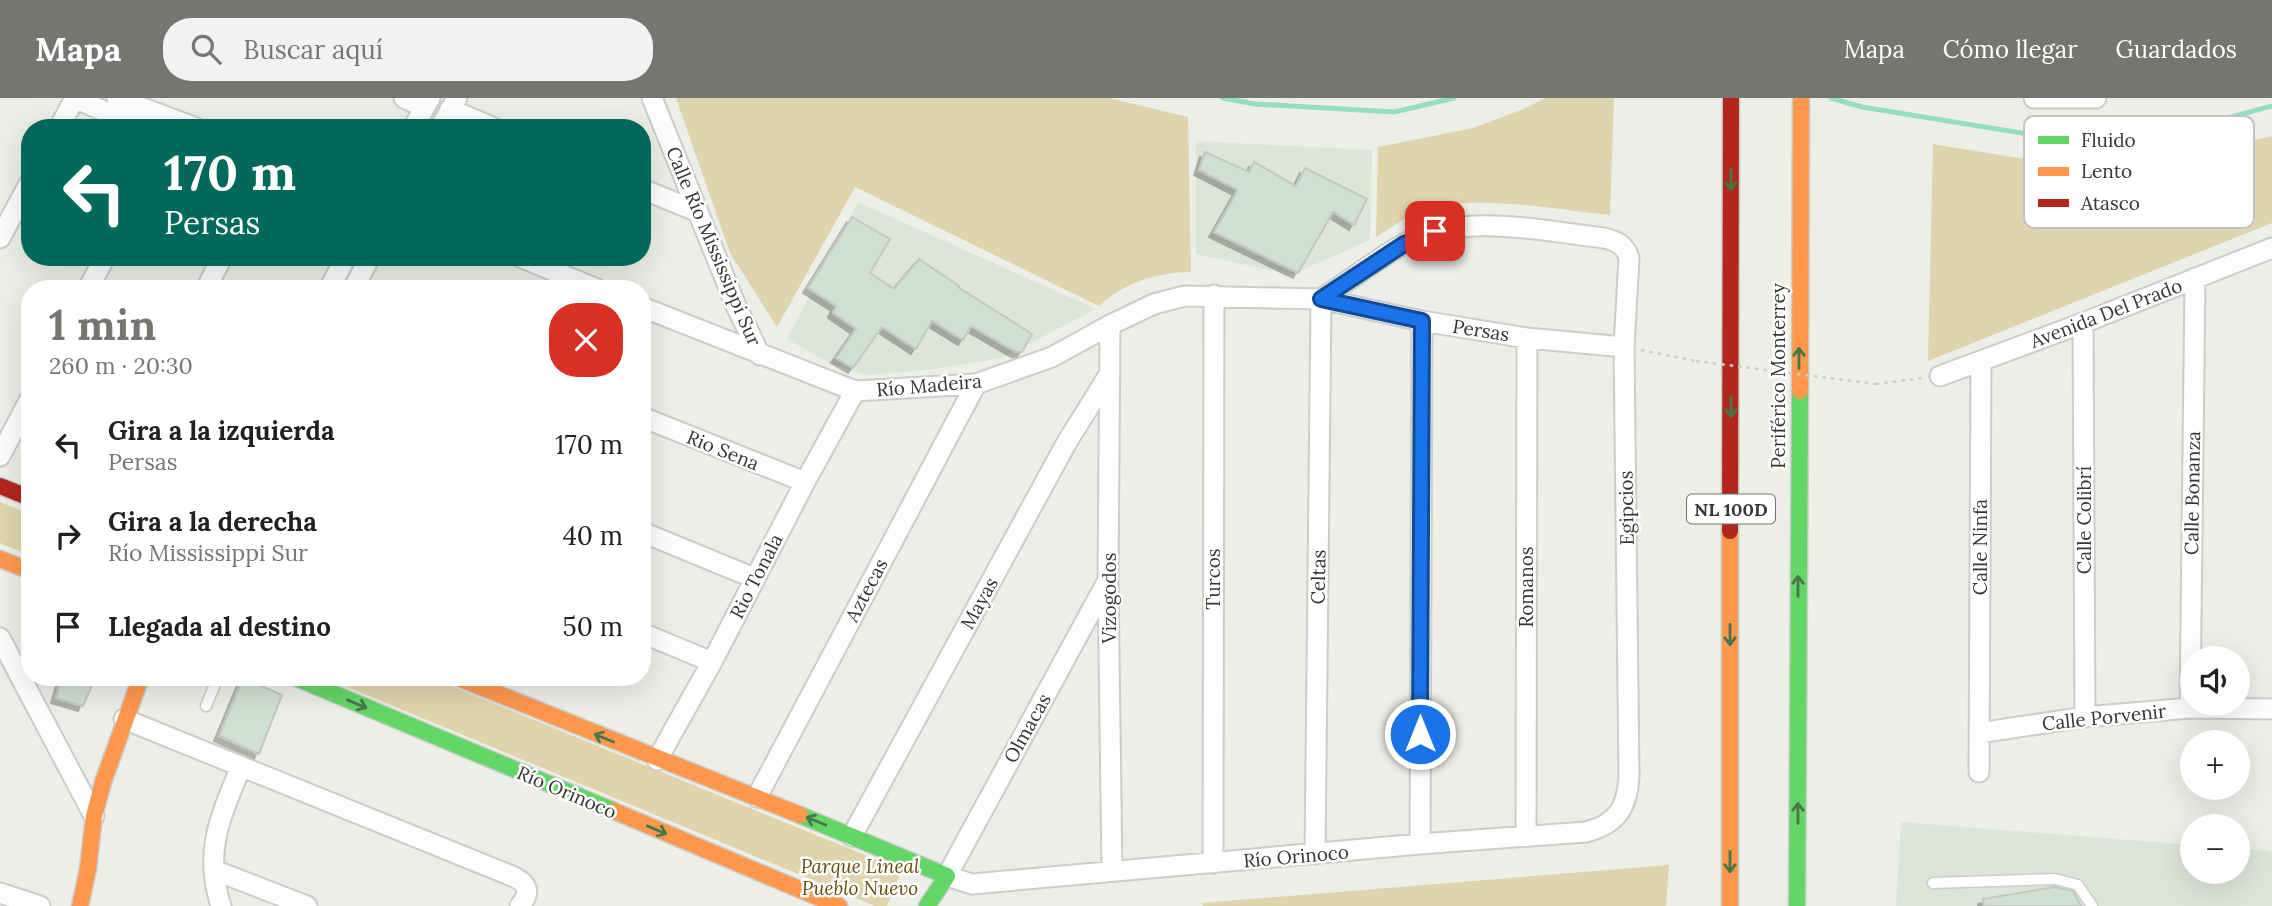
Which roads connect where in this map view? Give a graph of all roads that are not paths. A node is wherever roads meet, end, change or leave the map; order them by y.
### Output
1 (74, 98) edge
2 (117, 98) edge
3 (404, 98) edge
4 (652, 98) edge
5 (1801, 98) edge
6 (2034, 98) edge
7 (2085, 99) edge
8 (427, 102) edge
9 (453, 104) edge
10 (1731, 105) edge
11 (64, 119) edge
12 (122, 119) edge
13 (172, 119) edge
14 (418, 119) edge
15 (479, 119) edge
16 (651, 193) edge
17 (21, 199) edge
18 (696, 211) junction
19 (0, 238) edge
20 (2272, 248) edge
21 (542, 266) edge
22 (2195, 278) junction
23 (575, 280) edge
24 (1214, 295) junction
25 (1321, 299) junction
26 (651, 311) edge
27 (1422, 321) junction
28 (2083, 323) junction
29 (1110, 325) junction
30 (1527, 338) junction
31 (1624, 347) junction
32 (760, 355) junction
33 (1981, 362) junction
34 (1110, 373) junction
35 (1940, 376) road end
36 (976, 384) junction
37 (855, 391) junction
38 (21, 416) edge
39 (651, 421) edge
40 (0, 456) edge
41 (804, 482) junction
42 (0, 486) edge
43 (21, 495) edge
44 (651, 536) edge
45 (0, 559) edge
46 (21, 567) edge
47 (754, 579) junction
48 (1108, 580) junction
49 (651, 637) edge
50 (0, 638) edge
51 (2191, 646) edge
52 (712, 662) junction
53 (21, 664) edge
54 (32, 686) edge
55 (137, 686) edge
56 (214, 686) edge
57 (315, 686) edge
58 (478, 686) edge
59 (206, 706) dead end
60 (2180, 709) edge
61 (2250, 709) edge
62 (2272, 709) edge
63 (2085, 717) junction
64 (124, 719) junction
65 (1979, 733) junction
66 (657, 760) junction
67 (241, 766) junction
68 (1979, 772) dead end
69 (1628, 794) joint
70 (757, 797) junction
71 (94, 816) junction
72 (852, 836) junction
73 (1526, 836) junction
74 (1420, 844) junction
75 (1315, 854) junction
76 (1213, 863) junction
77 (88, 869) junction
78 (214, 870) junction
79 (1112, 871) junction
80 (947, 876) junction
81 (0, 877) edge
82 (1933, 883) dead end
83 (5, 895) edge
84 (40, 906) edge
85 (80, 906) edge
86 (96, 906) edge
87 (221, 906) edge
88 (307, 906) edge
89 (520, 906) edge
90 (839, 906) edge
91 (927, 906) edge
92 (1730, 906) edge
93 (1797, 906) edge
94 (2092, 906) edge

1 - 11 street
1 - 12 street
2 - 13 street
3 - 8 street
4 - 18 street, Calle Río Mississippi Sur
93 -> 5 main road, Periférico Monterrey / NL 100D
6 - 7 street
8 - 14 street
9 - 15 street
10 -> 92 main road, NL 100D
16 - 18 street
17 - 19 street
18 - 32 street, Calle Río Mississippi Sur
20 - 22 street, Avenida Del Prado
21 - 23 street
22 - 28 street, Avenida Del Prado
22 - 51 street, Calle Bonanza
24 - 25 street, Persas
24 - 29 street, Río Madeira
24 - 76 street, Turcos
25 - 27 street, Persas
25 - 31 street, Egipcios
25 - 75 street, Celtas
26 - 32 street, Río Madeira
27 - 30 street, Persas
27 - 74 street
28 - 33 street, Avenida Del Prado
28 - 63 street, Calle Colibrí
29 - 34 street, Vizogodos
29 - 36 street, Río Madeira
30 - 31 street, Persas
30 - 73 street, Romanos
31 - 69 street, Egipcios
32 - 37 street, Río Madeira
33 - 35 street, Avenida Del Prado
33 - 65 street, Calle Ninfa
34 - 48 street, Vizogodos
34 - 72 street, Mayas
36 - 37 street, Río Madeira
36 - 70 street, Aztecas
37 - 41 street, Rio Tonala
38 - 40 street
39 - 41 street, Rio Sena
41 - 47 street, Rio Tonala
42 - 43 main road
44 - 47 street
45 - 46 main road
47 - 52 street, Rio Tonala
48 - 79 street, Vizogodos
48 - 80 street, Olmacas
49 - 52 street
50 - 53 street
52 - 66 street, Rio Tonala
54 - 71 street
55 - 64 main road
56 - 59 lane
57 -> 90 main road, Río Orinoco
66 -> 58 main road, Río Orinoco
60 - 63 street, Calle Porvenir
61 - 62 street, Calle Porvenir
63 - 65 street, Calle Porvenir
64 - 67 street
64 - 71 main road
65 - 68 street, Calle Ninfa
66 - 70 main road, Río Orinoco
67 - 78 street
67 - 89 street
69 - 73 street, Río Orinoco
72 -> 70 main road, Río Orinoco
71 - 77 main road
72 - 80 main road, Río Orinoco
73 - 74 street, Río Orinoco
74 - 75 street, Río Orinoco
75 - 76 street, Río Orinoco
76 - 79 street, Río Orinoco
77 - 85 main road
77 - 86 main road
78 - 87 street
78 - 88 street
79 - 80 street, Río Orinoco
80 - 91 main road
81 - 83 street
82 - 94 lane
83 - 84 street

